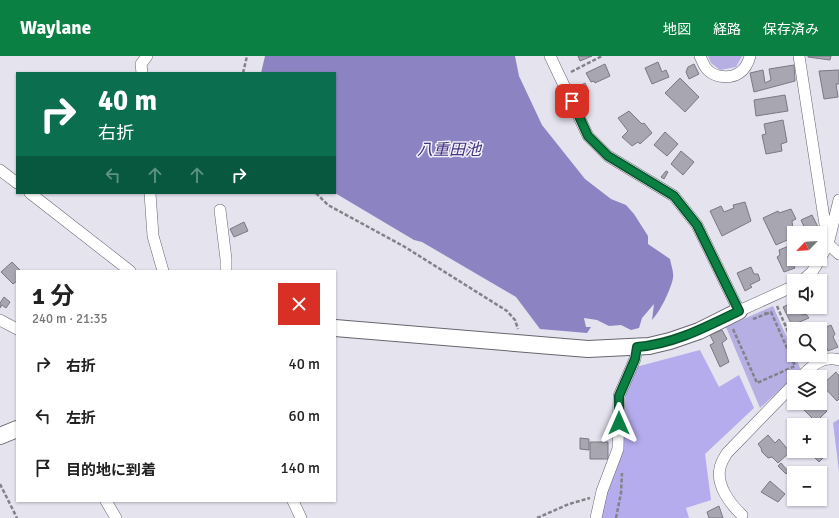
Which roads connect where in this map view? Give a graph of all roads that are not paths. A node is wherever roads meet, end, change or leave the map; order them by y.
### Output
1 (147, 56) edge
2 (550, 56) edge
3 (700, 56) edge
4 (750, 56) edge
5 (799, 56) edge
6 (142, 72) edge
7 (0, 170) edge
8 (16, 182) edge
9 (31, 194) edge
10 (150, 194) edge
11 (839, 200) edge
12 (220, 210) dead end
13 (828, 244) junction
14 (839, 254) edge
15 (816, 266) edge
16 (129, 270) edge
17 (163, 270) edge
18 (226, 270) edge
19 (810, 274) edge
20 (787, 290) edge
21 (744, 319) junction
22 (2, 323) edge
23 (336, 328) edge
24 (16, 329) edge
25 (637, 347) junction
26 (839, 360) edge
27 (808, 370) edge
28 (787, 391) edge
29 (16, 429) edge
30 (0, 436) edge
31 (107, 502) edge
32 (293, 502) edge
33 (742, 515) dead end
34 (116, 518) edge
35 (301, 518) edge
36 (596, 518) edge

1 - 6 street
2 - 21 street
3 - 4 street
5 - 13 street
7 - 8 street
9 - 16 street
10 - 17 street
11 - 13 street
12 - 18 street
13 - 14 street
15 - 19 street
20 - 21 street
21 - 25 street
22 - 24 street
23 - 25 street
25 - 36 street
26 - 27 street
28 - 33 street
29 - 30 street
31 - 34 street
32 - 35 street

